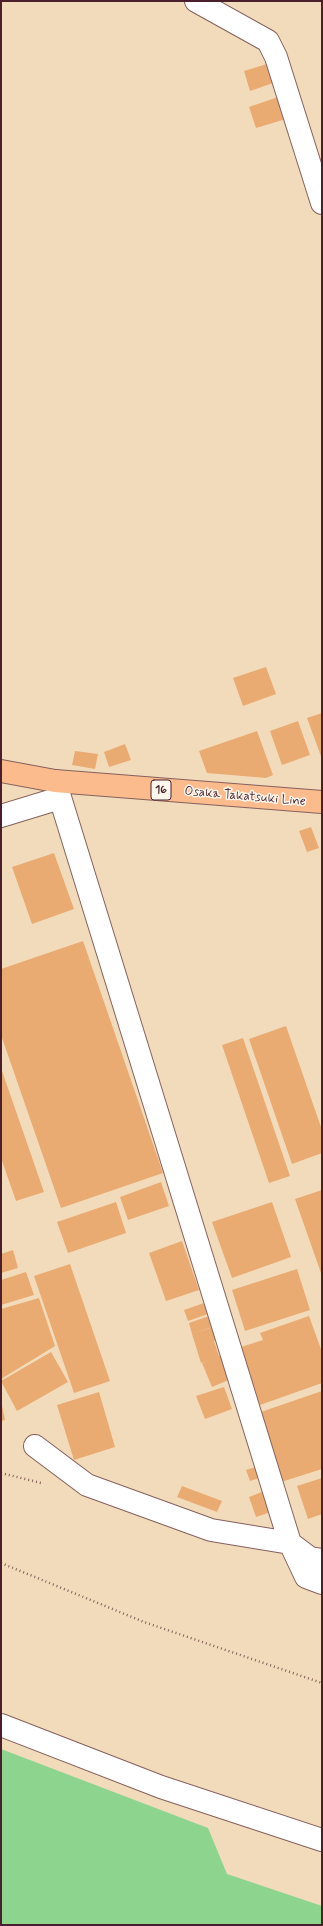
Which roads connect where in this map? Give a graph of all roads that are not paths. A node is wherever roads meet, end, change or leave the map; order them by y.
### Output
1 (196, 1) edge
2 (322, 203) edge
3 (1, 771) edge
4 (58, 790) junction
5 (322, 802) edge
6 (1, 816) edge
7 (35, 1446) dead end
8 (290, 1543) junction
9 (322, 1560) edge
10 (322, 1583) edge
11 (1, 1725) edge
12 (322, 1840) edge

1 - 2 street
3 - 4 main road, Osaka Takatsuki Line / 16
4 - 5 main road, Osaka Takatsuki Line / 16
4 - 6 street
4 - 8 street
7 - 8 street
8 - 9 street
8 - 10 street
11 - 12 street

